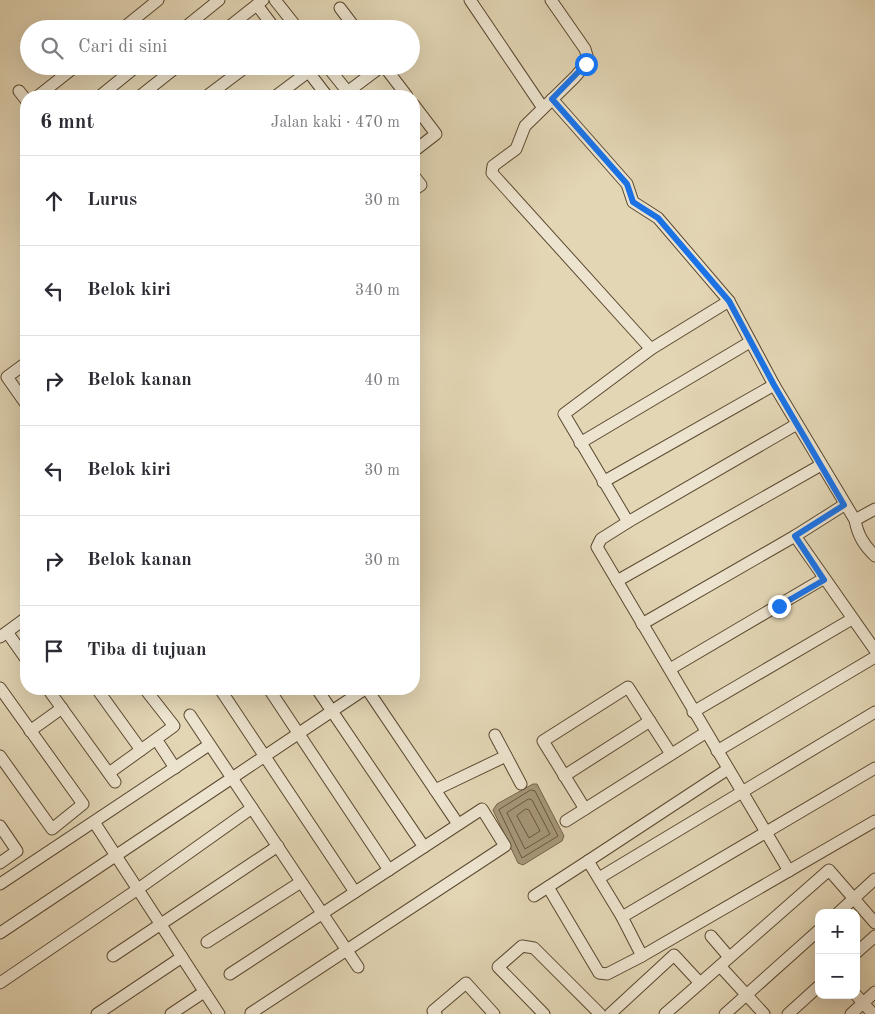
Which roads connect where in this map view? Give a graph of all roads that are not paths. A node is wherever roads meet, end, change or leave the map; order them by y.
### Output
1 (158, 0) edge
2 (219, 0) edge
3 (276, 0) edge
4 (470, 0) edge
5 (551, 0) edge
6 (260, 2) edge
7 (340, 8) dead end
8 (133, 20) edge
9 (195, 20) edge
10 (237, 20) edge
11 (270, 20) edge
12 (291, 20) edge
13 (349, 20) edge
14 (65, 75) edge
15 (126, 75) edge
16 (167, 75) edge
17 (235, 75) edge
18 (299, 75) edge
19 (311, 75) edge
20 (333, 75) edge
21 (372, 75) edge
22 (390, 75) edge
23 (46, 90) edge
24 (107, 90) edge
25 (149, 90) edge
26 (215, 90) edge
27 (283, 90) edge
28 (322, 90) edge
29 (344, 90) edge
30 (353, 90) edge
31 (402, 90) edge
32 (552, 99) junction
33 (543, 108) junction
34 (420, 113) edge
35 (420, 146) edge
36 (729, 301) junction
37 (750, 342) junction
38 (651, 349) junction
39 (20, 367) edge
40 (774, 385) junction
41 (20, 395) edge
42 (797, 424) junction
43 (580, 443) junction
44 (821, 466) junction
45 (603, 482) junction
46 (844, 505) junction
47 (875, 509) edge
48 (855, 520) junction
49 (628, 522) junction
50 (795, 536) junction
51 (875, 556) edge
52 (824, 580) junction
53 (617, 581) junction
54 (852, 619) junction
55 (20, 623) edge
56 (642, 624) junction
57 (4, 635) edge
58 (875, 650) edge
59 (20, 652) edge
60 (875, 657) edge
61 (670, 669) junction
62 (0, 688) edge
63 (52, 695) edge
64 (101, 695) edge
65 (151, 695) edge
66 (224, 695) edge
67 (273, 695) edge
68 (322, 695) edge
69 (357, 695) edge
70 (370, 695) edge
71 (62, 708) junction
72 (332, 711) junction
73 (693, 712) junction
74 (875, 712) edge
75 (190, 715) dead end
76 (650, 721) junction
77 (30, 730) junction
78 (705, 733) junction
79 (298, 734) junction
80 (494, 735) dead end
81 (160, 745) dead end
82 (209, 745) junction
83 (141, 750) junction
84 (717, 751) junction
85 (671, 754) junction
86 (0, 756) edge
87 (506, 756) junction
88 (264, 757) junction
89 (175, 768) junction
90 (875, 768) edge
91 (728, 769) junction
92 (564, 776) junction
93 (232, 778) junction
94 (522, 784) dead end
95 (435, 790) junction
96 (741, 794) junction
97 (252, 808) junction
98 (586, 809) junction
99 (566, 821) dead end
100 (875, 821) edge
101 (94, 822) junction
102 (458, 824) junction
103 (0, 826) edge
104 (767, 833) junction
105 (278, 846) junction
106 (424, 847) junction
107 (116, 856) junction
108 (588, 861) junction
109 (0, 863) edge
110 (389, 870) junction
111 (789, 871) junction
112 (599, 878) junction
113 (875, 879) edge
114 (301, 882) junction
115 (0, 884) edge
116 (548, 887) junction
117 (138, 890) junction
118 (355, 892) junction
119 (534, 896) dead end
120 (854, 898) junction
121 (842, 909) edge
122 (322, 914) junction
123 (622, 918) junction
124 (875, 923) edge
125 (160, 924) junction
126 (0, 933) edge
127 (815, 934) edge
128 (711, 936) dead end
129 (875, 936) edge
130 (207, 942) dead end
131 (860, 949) edge
132 (347, 950) junction
133 (113, 956) dead end
134 (642, 956) junction
135 (182, 957) junction
136 (729, 957) junction
137 (720, 966) junction
138 (358, 968) dead end
139 (230, 974) dead end
140 (700, 982) junction
141 (0, 983) edge
142 (815, 990) edge
143 (204, 992) junction
144 (875, 992) edge
145 (746, 995) junction
146 (859, 999) edge
147 (860, 999) edge
148 (251, 1013) edge
149 (97, 1014) edge
150 (171, 1014) edge
151 (219, 1014) edge
152 (436, 1014) edge
153 (494, 1014) edge
154 (544, 1014) edge
155 (600, 1014) edge
156 (610, 1014) edge
157 (665, 1014) edge
158 (725, 1014) edge
159 (764, 1014) edge
160 (788, 1014) edge
161 (851, 1014) edge
162 (873, 1014) edge

1 - 8 street
2 - 9 street
3 - 12 street
4 - 33 street
5 - 32 street
6 - 10 street
6 - 11 street
7 - 13 street
14 - 23 street
15 - 24 street
16 - 25 street
17 - 26 street
18 - 27 street
19 - 28 street
20 - 29 street
21 - 30 street
22 - 31 street
32 - 33 street
32 - 36 street
33 - 38 street
34 - 35 street
36 - 37 street
36 - 38 street
37 - 40 street
37 - 43 street
38 - 43 street
39 - 41 street
40 - 42 street
40 - 45 street
42 - 44 street
42 - 49 street
43 - 45 street
44 - 46 street
44 - 53 street
45 - 49 street
46 - 48 street
46 - 50 street
47 - 48 street
48 - 51 street
49 - 53 street
50 - 52 street
50 - 56 street
52 - 54 street
52 - 61 street
53 - 56 street
54 - 58 street
54 - 73 street
55 - 57 street
56 - 61 street
57 - 59 street
60 - 84 street
61 - 73 street
62 - 77 street
63 - 71 street
64 - 83 street
65 - 83 street
66 - 88 street
67 - 79 street
68 - 72 street
69 - 72 street
70 - 95 street
71 - 77 street
71 - 83 street
72 - 79 street
72 - 106 street
73 - 78 street
74 - 96 street
75 - 82 street
76 - 85 street
76 - 92 street
76 - 92 street
77 - 86 street
78 - 84 street
78 - 85 street
79 - 88 street
79 - 110 street
80 - 87 street
81 - 89 street
82 - 89 street
82 - 93 street
84 - 91 street
85 - 98 street
87 - 94 street
87 - 95 street
88 - 93 street
88 - 118 street
89 - 101 street
90 - 104 street
91 - 96 street
91 - 108 street
92 - 98 street
93 - 97 street
93 - 107 street
95 - 102 street
96 - 104 street
96 - 112 street
97 - 105 street
97 - 117 street
98 - 99 street
100 - 111 street
101 - 107 street
101 - 115 street
102 - 106 street
102 - 132 street
103 - 109 street
104 - 111 street
104 - 123 street
105 - 114 street
105 - 125 street
106 - 110 street
107 - 117 street
107 - 126 street
108 - 112 street
108 - 116 street
110 - 118 street
111 - 134 street
112 - 123 street
113 - 120 street
114 - 122 street
114 - 130 street
116 - 119 street
116 - 134 street
117 - 125 street
117 - 141 street
118 - 122 street
120 - 121 street
120 - 124 street
120 - 136 street
122 - 132 street
122 - 139 street
123 - 134 street
125 - 133 street
125 - 135 street
127 - 145 street
128 - 136 street
129 - 131 street
132 - 138 street
132 - 148 street
135 - 143 street
135 - 149 street
136 - 137 street
137 - 140 street
137 - 145 street
140 - 156 street
140 - 157 street
142 - 160 street
143 - 150 street
143 - 151 street
144 - 147 street
145 - 158 street
145 - 159 street
146 - 161 street
146 - 162 street
152 - 153 street
154 - 155 street

